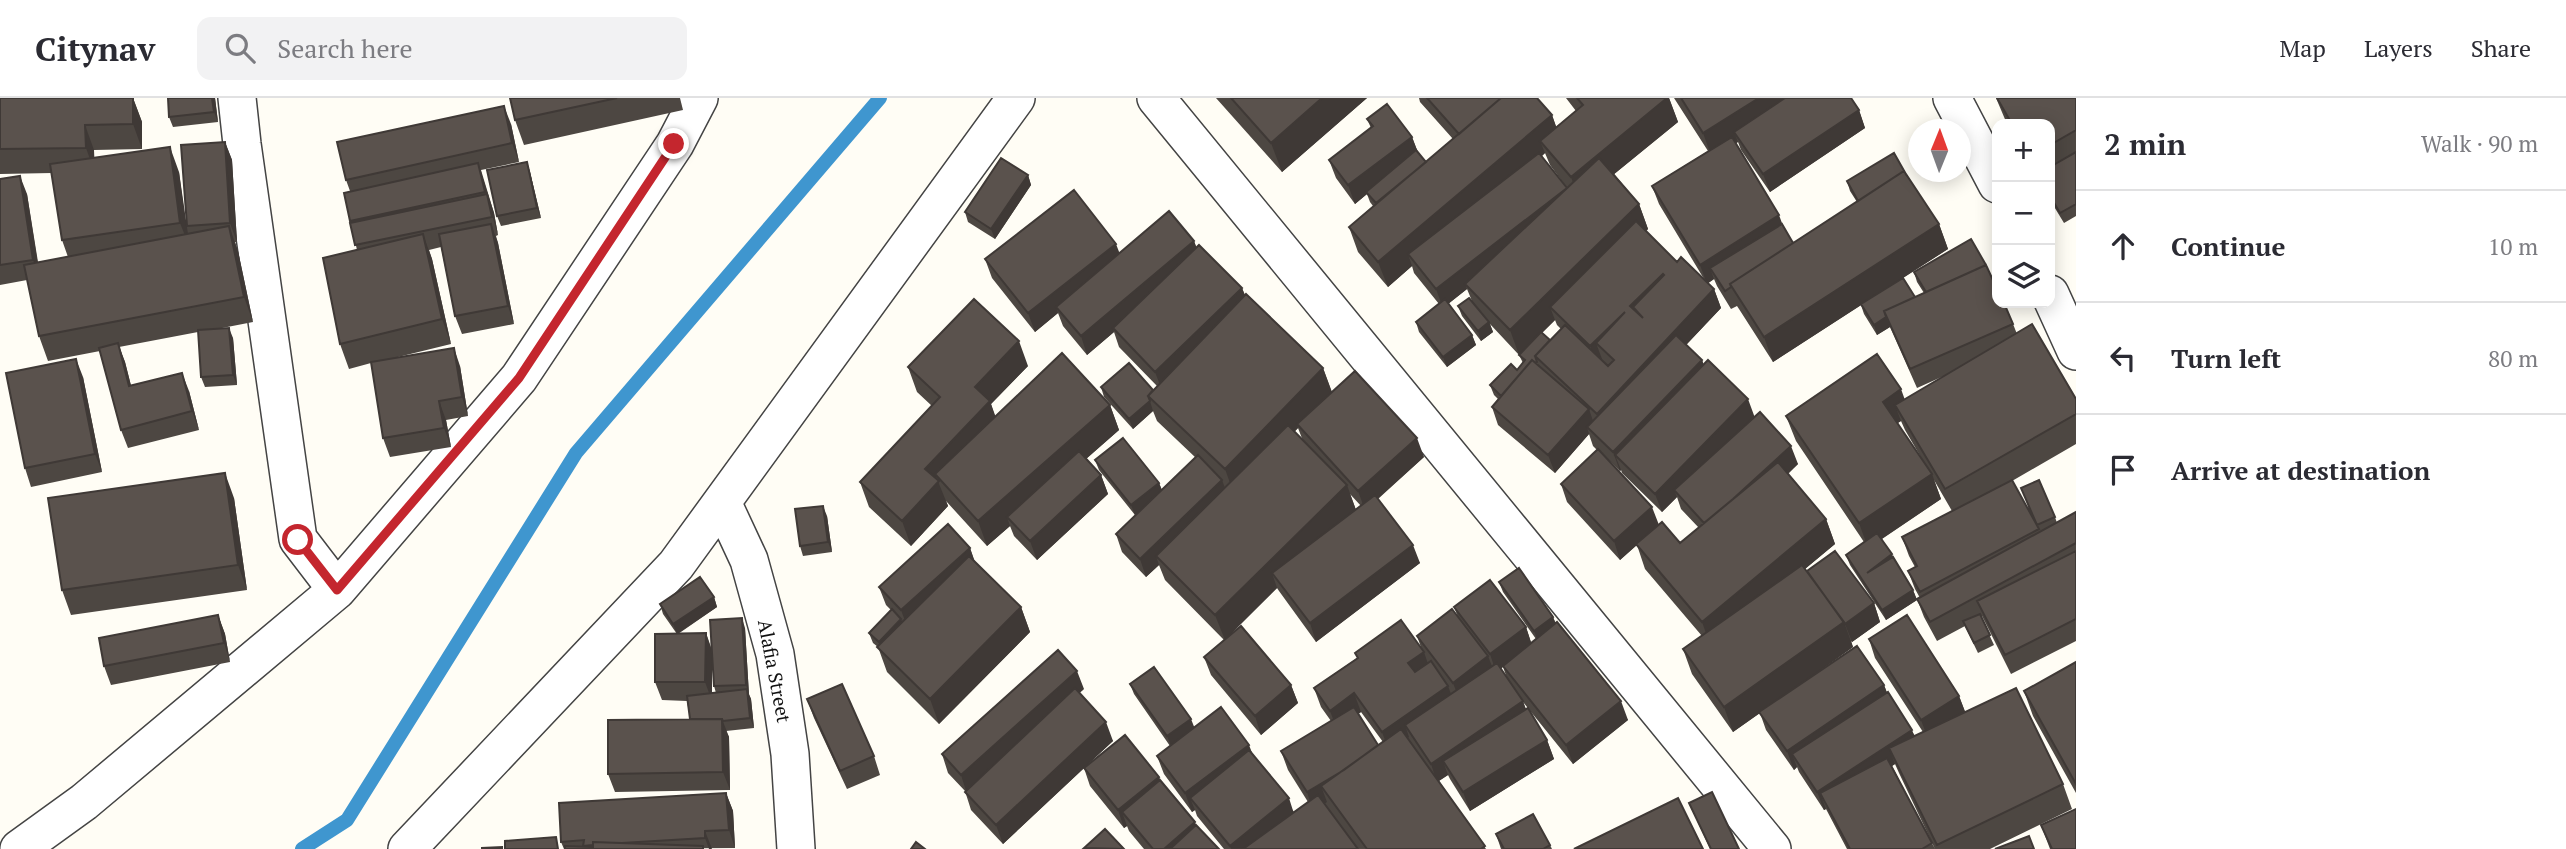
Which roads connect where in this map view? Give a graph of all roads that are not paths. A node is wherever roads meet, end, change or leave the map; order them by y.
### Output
1 (237, 98) edge
2 (699, 98) edge
3 (1016, 98) edge
4 (1156, 98) edge
5 (1952, 98) edge
6 (1996, 182) edge
7 (2055, 305) edge
8 (2076, 351) edge
9 (722, 502) junction
10 (337, 590) junction
11 (19, 849) edge
12 (407, 849) edge
13 (796, 849) edge
14 (1772, 849) edge

1 - 10 street
2 - 10 street
3 - 9 street
4 - 14 street
5 - 6 street
7 - 8 street
9 - 12 street
9 - 13 street, Alafia Street
10 - 11 street

